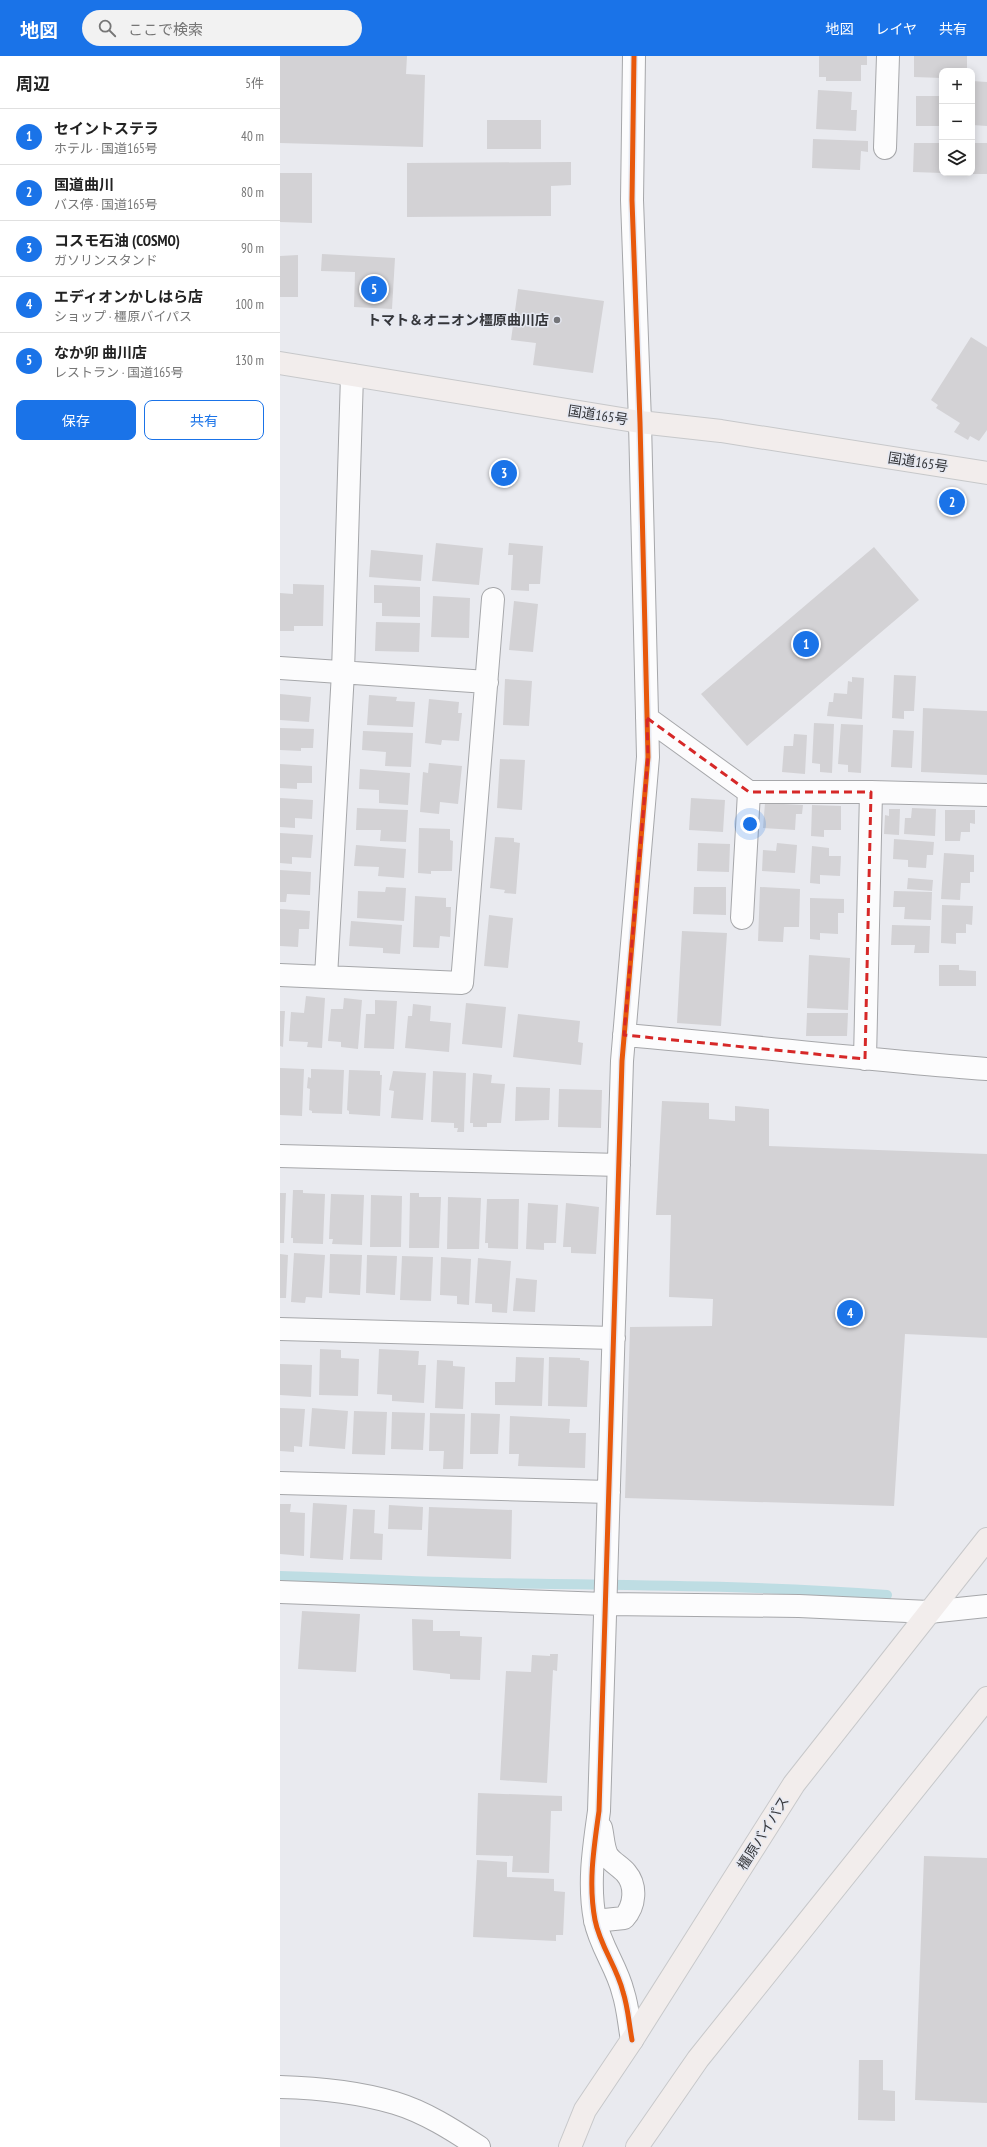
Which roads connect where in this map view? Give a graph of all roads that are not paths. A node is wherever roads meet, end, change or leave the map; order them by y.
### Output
1 (634, 56) edge
2 (888, 56) edge
3 (885, 148) dead end
4 (280, 363) edge
5 (352, 375) junction
6 (640, 422) junction
7 (987, 473) edge
8 (493, 600) dead end
9 (280, 668) edge
10 (343, 672) junction
11 (487, 682) junction
12 (647, 718) junction
13 (750, 792) junction
14 (871, 792) junction
15 (987, 795) edge
16 (742, 918) dead end
17 (280, 975) edge
18 (326, 977) junction
19 (624, 1035) junction
20 (865, 1060) junction
21 (987, 1069) edge
22 (280, 1156) edge
23 (619, 1165) junction
24 (280, 1328) edge
25 (614, 1338) junction
26 (280, 1483) edge
27 (609, 1492) junction
28 (987, 1539) edge
29 (280, 1592) edge
30 (605, 1604) junction
31 (987, 1606) edge
32 (929, 1612) junction
33 (987, 1698) edge
34 (599, 1811) junction
35 (596, 1921) junction
36 (632, 2040) junction
37 (280, 2087) edge
38 (479, 2147) edge
39 (570, 2147) edge
40 (637, 2147) edge

1 - 6 street
2 - 3 street
4 - 5 highway, 国道165号
5 - 6 highway, 国道165号
5 - 10 street
6 - 7 highway, 国道165号
6 - 12 street
8 - 11 street
9 - 10 street
10 - 11 street
10 - 18 street
11 - 18 street
12 - 13 street
12 - 19 street
13 - 14 street
13 - 16 street
14 - 15 street
14 - 20 street
17 - 18 street
19 - 20 street
19 - 23 street
20 - 21 street
22 - 23 street
23 - 25 street
24 - 25 street
25 - 27 street
26 - 27 street
27 - 30 street
28 - 32 highway, 橿原バイパス
29 - 30 street
30 - 32 street
30 - 34 street
31 - 32 street
32 - 36 highway, 橿原バイパス
33 - 40 highway
34 - 35 street
34 - 35 street
35 - 36 street
36 - 39 highway, 橿原バイパス
37 - 38 street

